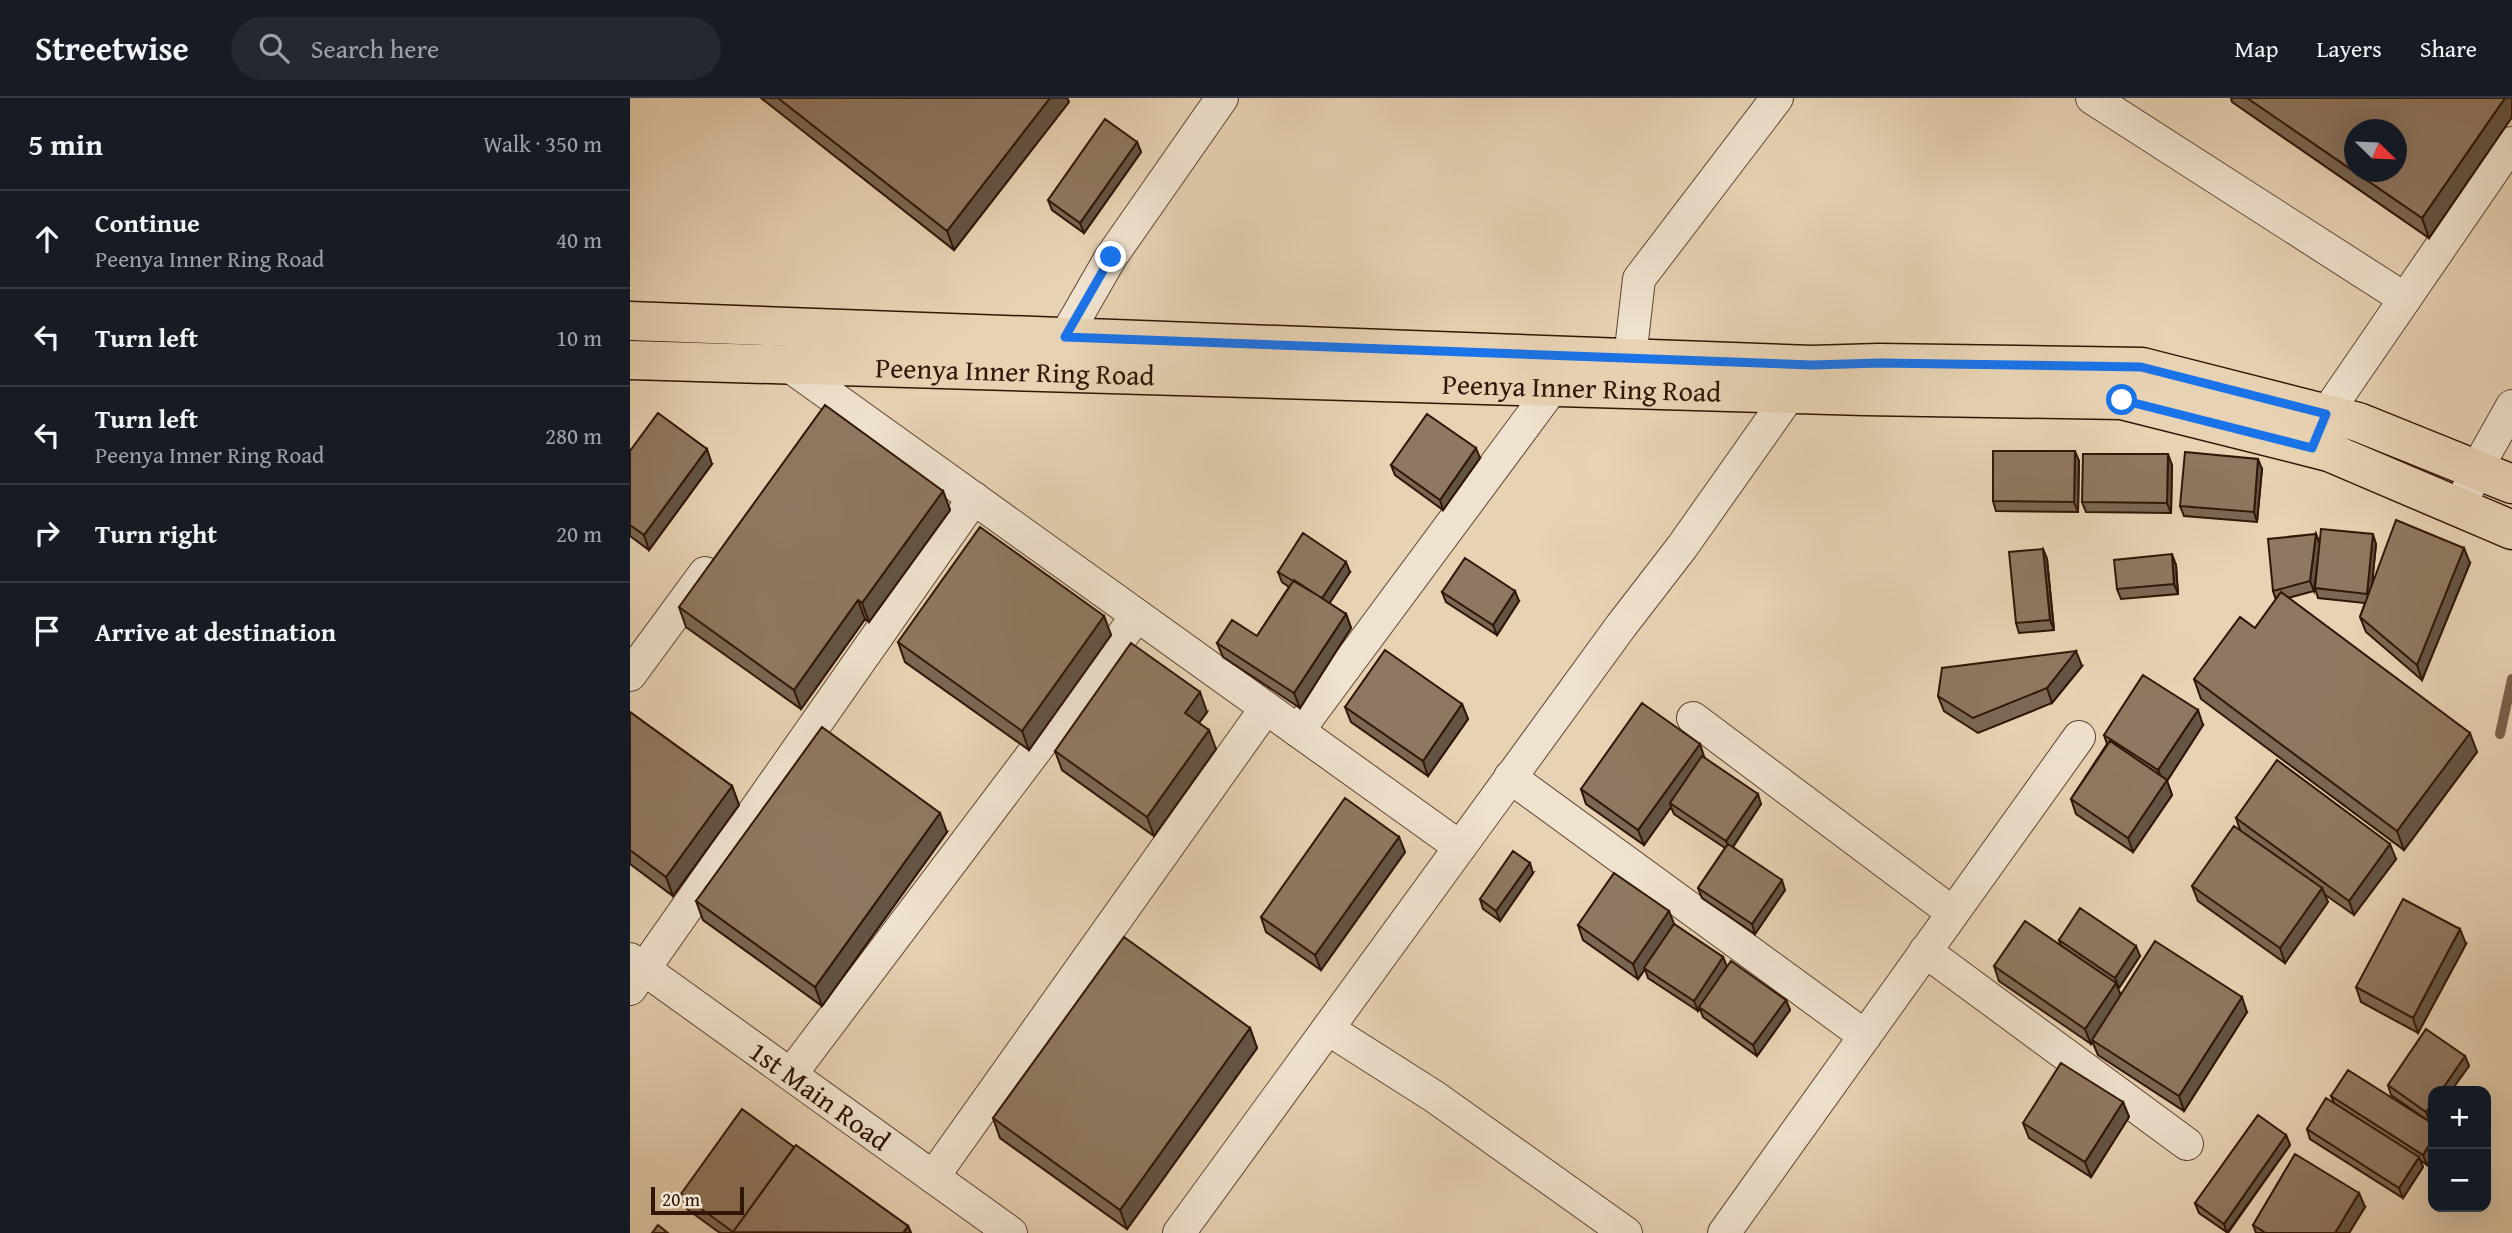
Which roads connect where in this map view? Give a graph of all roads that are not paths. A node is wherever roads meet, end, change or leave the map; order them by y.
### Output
1 (1222, 98) edge
2 (1777, 98) edge
3 (2092, 98) edge
4 (2512, 144) edge
5 (2405, 299) junction
6 (630, 321) edge
7 (1065, 337) junction
8 (1630, 358) junction
9 (630, 360) edge
10 (788, 365) junction
11 (1553, 387) junction
12 (1790, 394) junction
13 (2510, 413) edge
14 (2326, 414) junction
15 (2312, 448) junction
16 (2476, 470) junction
17 (2512, 484) edge
18 (974, 498) junction
19 (2460, 508) junction
20 (2512, 530) edge
21 (720, 553) edge
22 (1138, 616) junction
23 (630, 675) edge
24 (1266, 708) junction
25 (1693, 718) dead end
26 (1298, 731) junction
27 (2079, 737) dead end
28 (1510, 777) junction
29 (1460, 847) junction
30 (1953, 913) junction
31 (1925, 951) junction
32 (635, 972) edge
33 (1328, 1029) junction
34 (1865, 1036) junction
35 (791, 1074) junction
36 (2187, 1144) dead end
37 (933, 1177) junction
38 (1011, 1233) edge
39 (1179, 1233) edge
40 (1626, 1233) edge
41 (1724, 1233) edge

1 - 7 street
2 - 8 street
3 - 5 street
4 - 5 street
5 - 14 street
6 - 7 main road, Peenya Inner Ring Road
7 - 8 main road, Peenya Inner Ring Road
8 - 14 main road, Peenya Inner Ring Road
9 - 10 main road, Peenya Inner Ring Road
10 - 11 main road, Peenya Inner Ring Road
10 - 18 street
11 - 12 main road, Peenya Inner Ring Road
11 - 26 street
12 - 15 main road, Peenya Inner Ring Road
12 - 28 street
13 - 16 street
14 - 15 street
14 - 16 main road, Peenya Inner Ring Road
15 - 19 main road, Peenya Inner Ring Road
16 - 17 main road, Peenya Inner Ring Road
16 - 19 street
18 - 22 street
18 - 32 street
19 - 20 main road, Peenya Inner Ring Road
21 - 23 street
22 - 24 street
22 - 35 street
24 - 26 street
24 - 37 street
25 - 30 street
26 - 29 street
27 - 30 street
28 - 29 street
28 - 34 street
29 - 33 street
30 - 31 street
31 - 34 street
31 - 36 street
32 - 35 street, 1st Main Road
33 - 39 street
33 - 40 street
34 - 41 street
35 - 37 street, 1st Main Road
37 - 38 street, 1st Main Road

